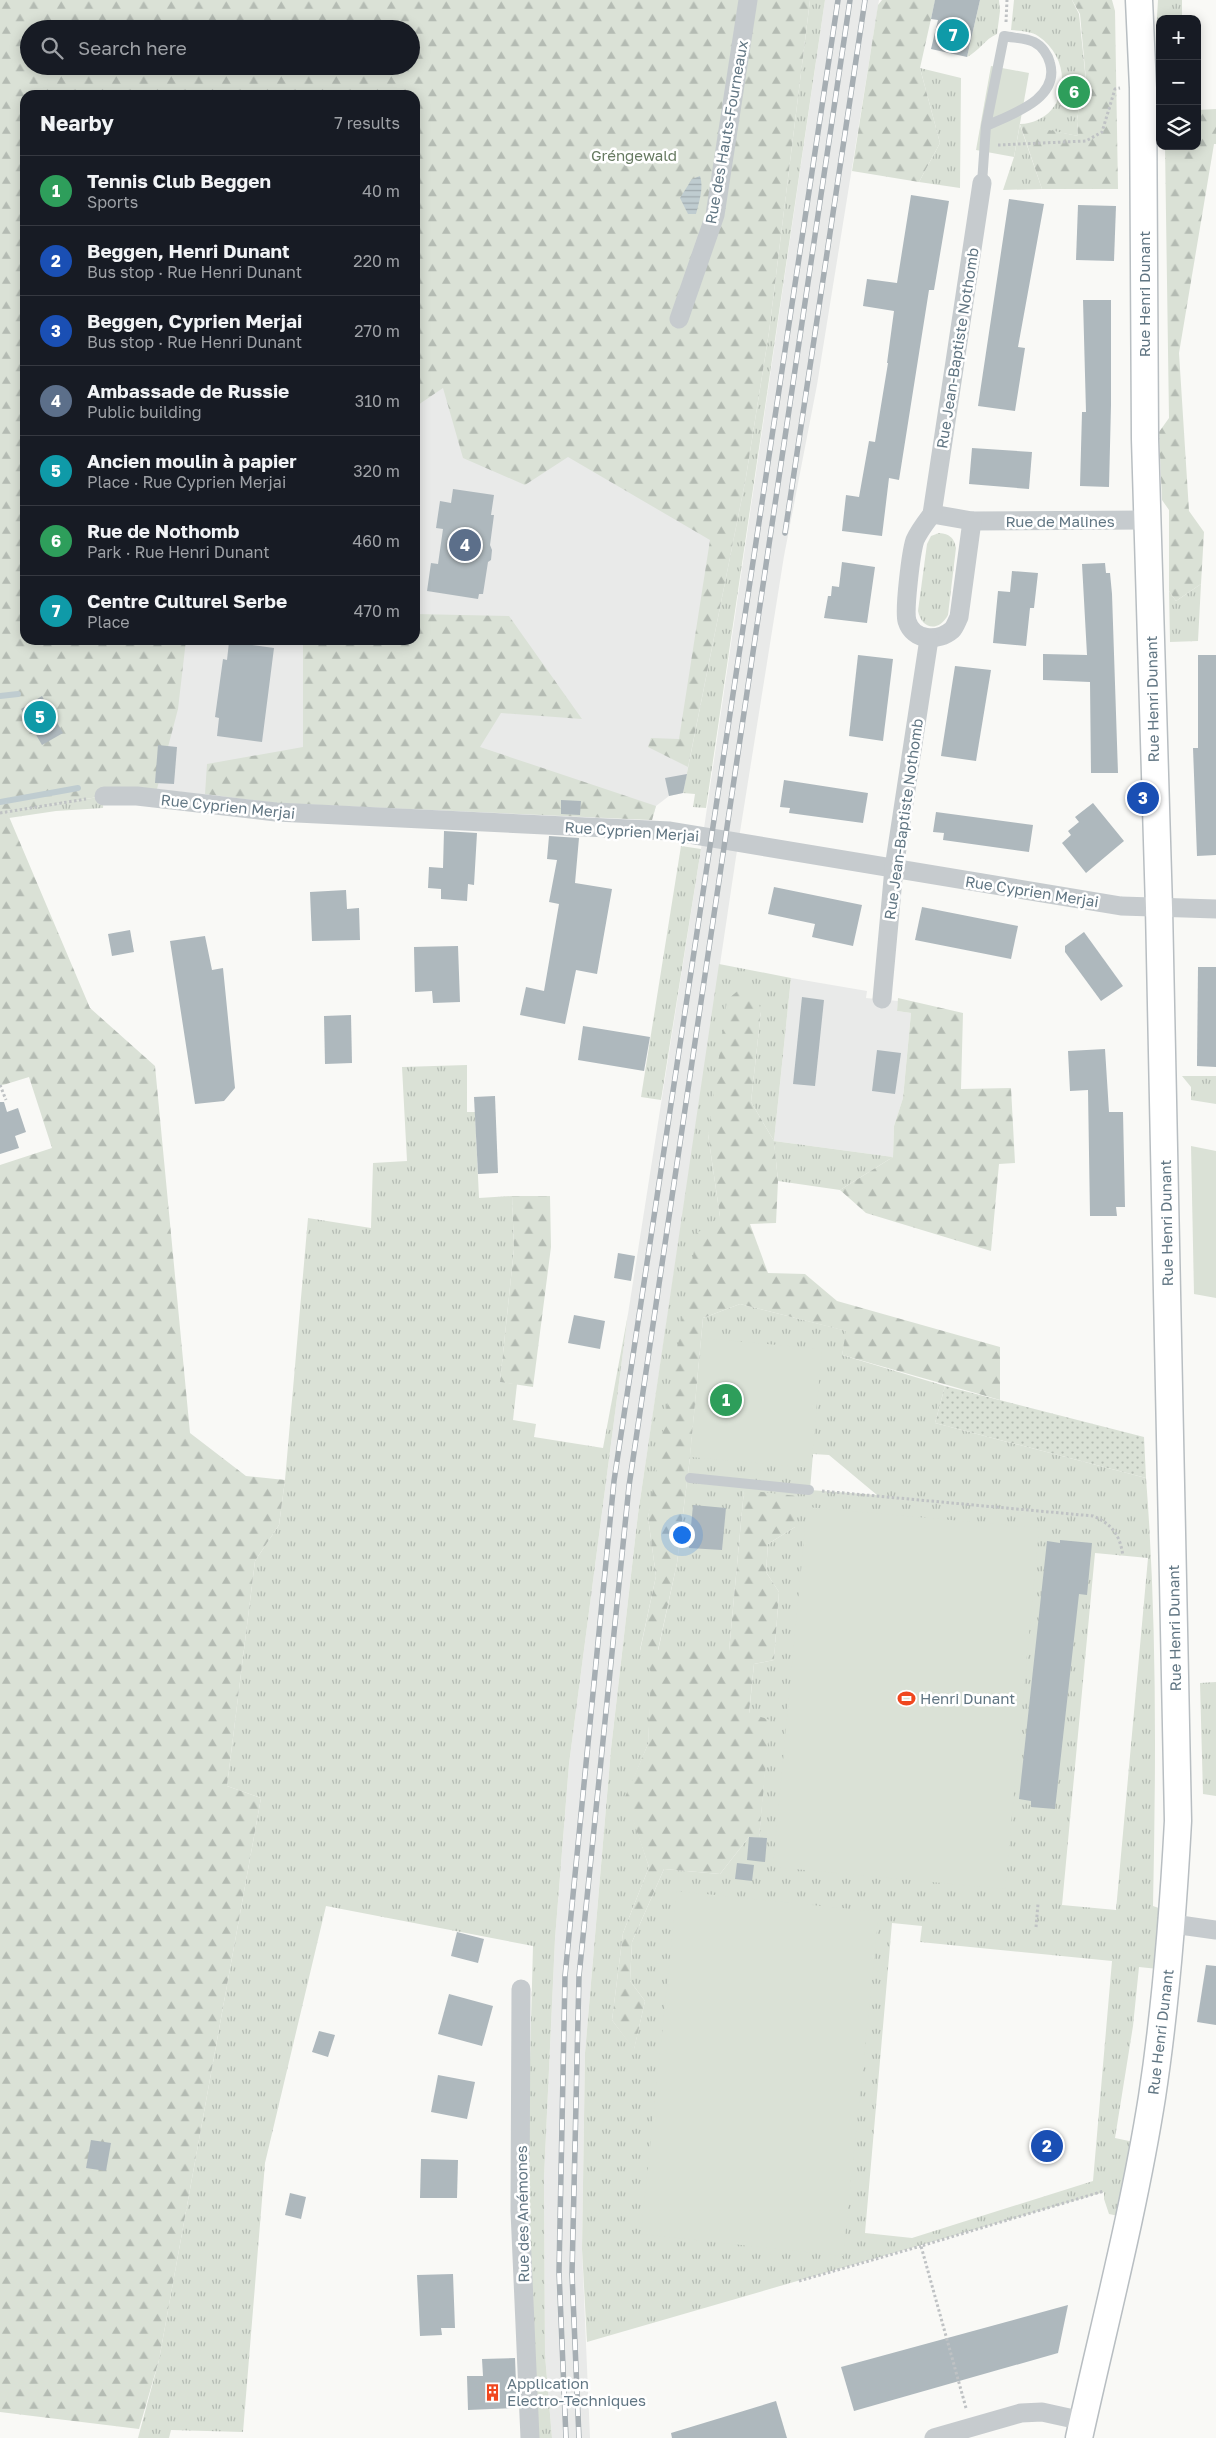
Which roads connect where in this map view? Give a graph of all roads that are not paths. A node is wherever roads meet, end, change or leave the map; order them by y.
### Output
1 (748, 0) edge
2 (1139, 0) edge
3 (986, 126) junction
4 (982, 183) joint
5 (679, 319) dead end
6 (932, 514) junction
7 (1148, 520) junction
8 (972, 521) junction
9 (929, 639) junction
10 (104, 796) road end
11 (894, 868) junction
12 (1159, 908) junction
13 (1216, 909) edge
14 (882, 999) dead end
15 (690, 1478) dead end
16 (809, 1490) road end
17 (1173, 1924) junction
18 (1216, 1930) edge
19 (521, 1989) dead end
20 (1081, 2430) edge
21 (530, 2438) edge
22 (934, 2438) edge

1 - 5 street, Rue des Hauts-Fourneaux
2 - 7 main road, Rue Henri Dunant
3 - 3 lane
3 - 4 lane
4 - 6 street, Rue Jean-Baptiste Nothomb
6 - 8 street
6 - 9 street, Rue Jean-Baptiste Nothomb
7 - 8 street, Rue de Malines
7 - 12 main road, Rue Henri Dunant
8 - 9 street
9 - 11 street, Rue Jean-Baptiste Nothomb
10 - 11 street, Rue Cyprien Merjai
11 - 12 street, Rue Cyprien Merjai
11 - 14 street, Rue Jean-Baptiste Nothomb
12 - 13 street, Rue Cyprien Merjai
12 - 17 main road, Rue Henri Dunant
15 - 16 lane
17 - 18 street
17 - 20 main road, Rue Henri Dunant
19 - 21 street, Rue des Anémones
20 - 22 street

